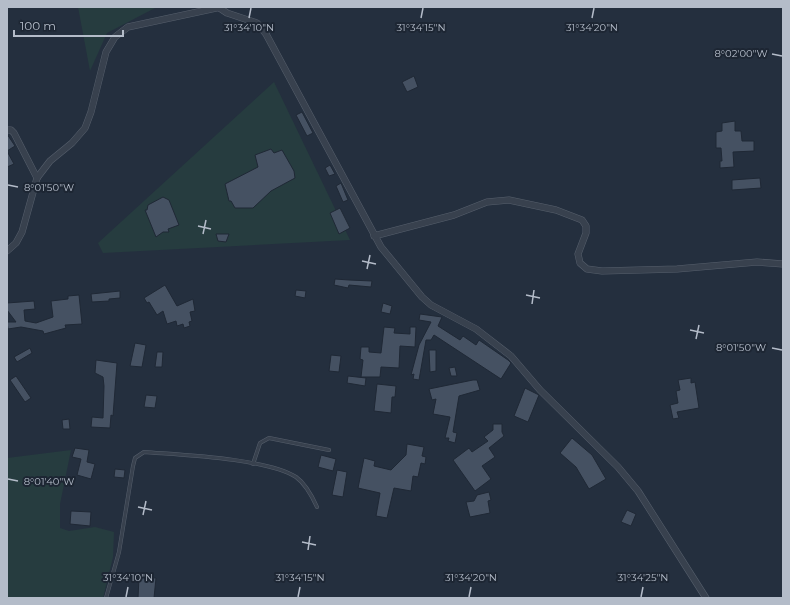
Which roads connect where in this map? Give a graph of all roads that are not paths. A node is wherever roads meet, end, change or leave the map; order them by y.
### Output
1 (219, 7) edge
2 (7, 130) edge
3 (37, 178) junction
4 (374, 236) junction
5 (7, 251) edge
6 (783, 264) edge
7 (329, 450) dead end
8 (253, 464) junction
9 (317, 507) dead end
10 (106, 598) edge
11 (706, 598) edge

1 - 3 street
1 - 4 street
2 - 3 street
3 - 5 street
4 - 6 street
4 - 11 street
7 - 8 lane
8 - 9 lane
8 - 10 lane

